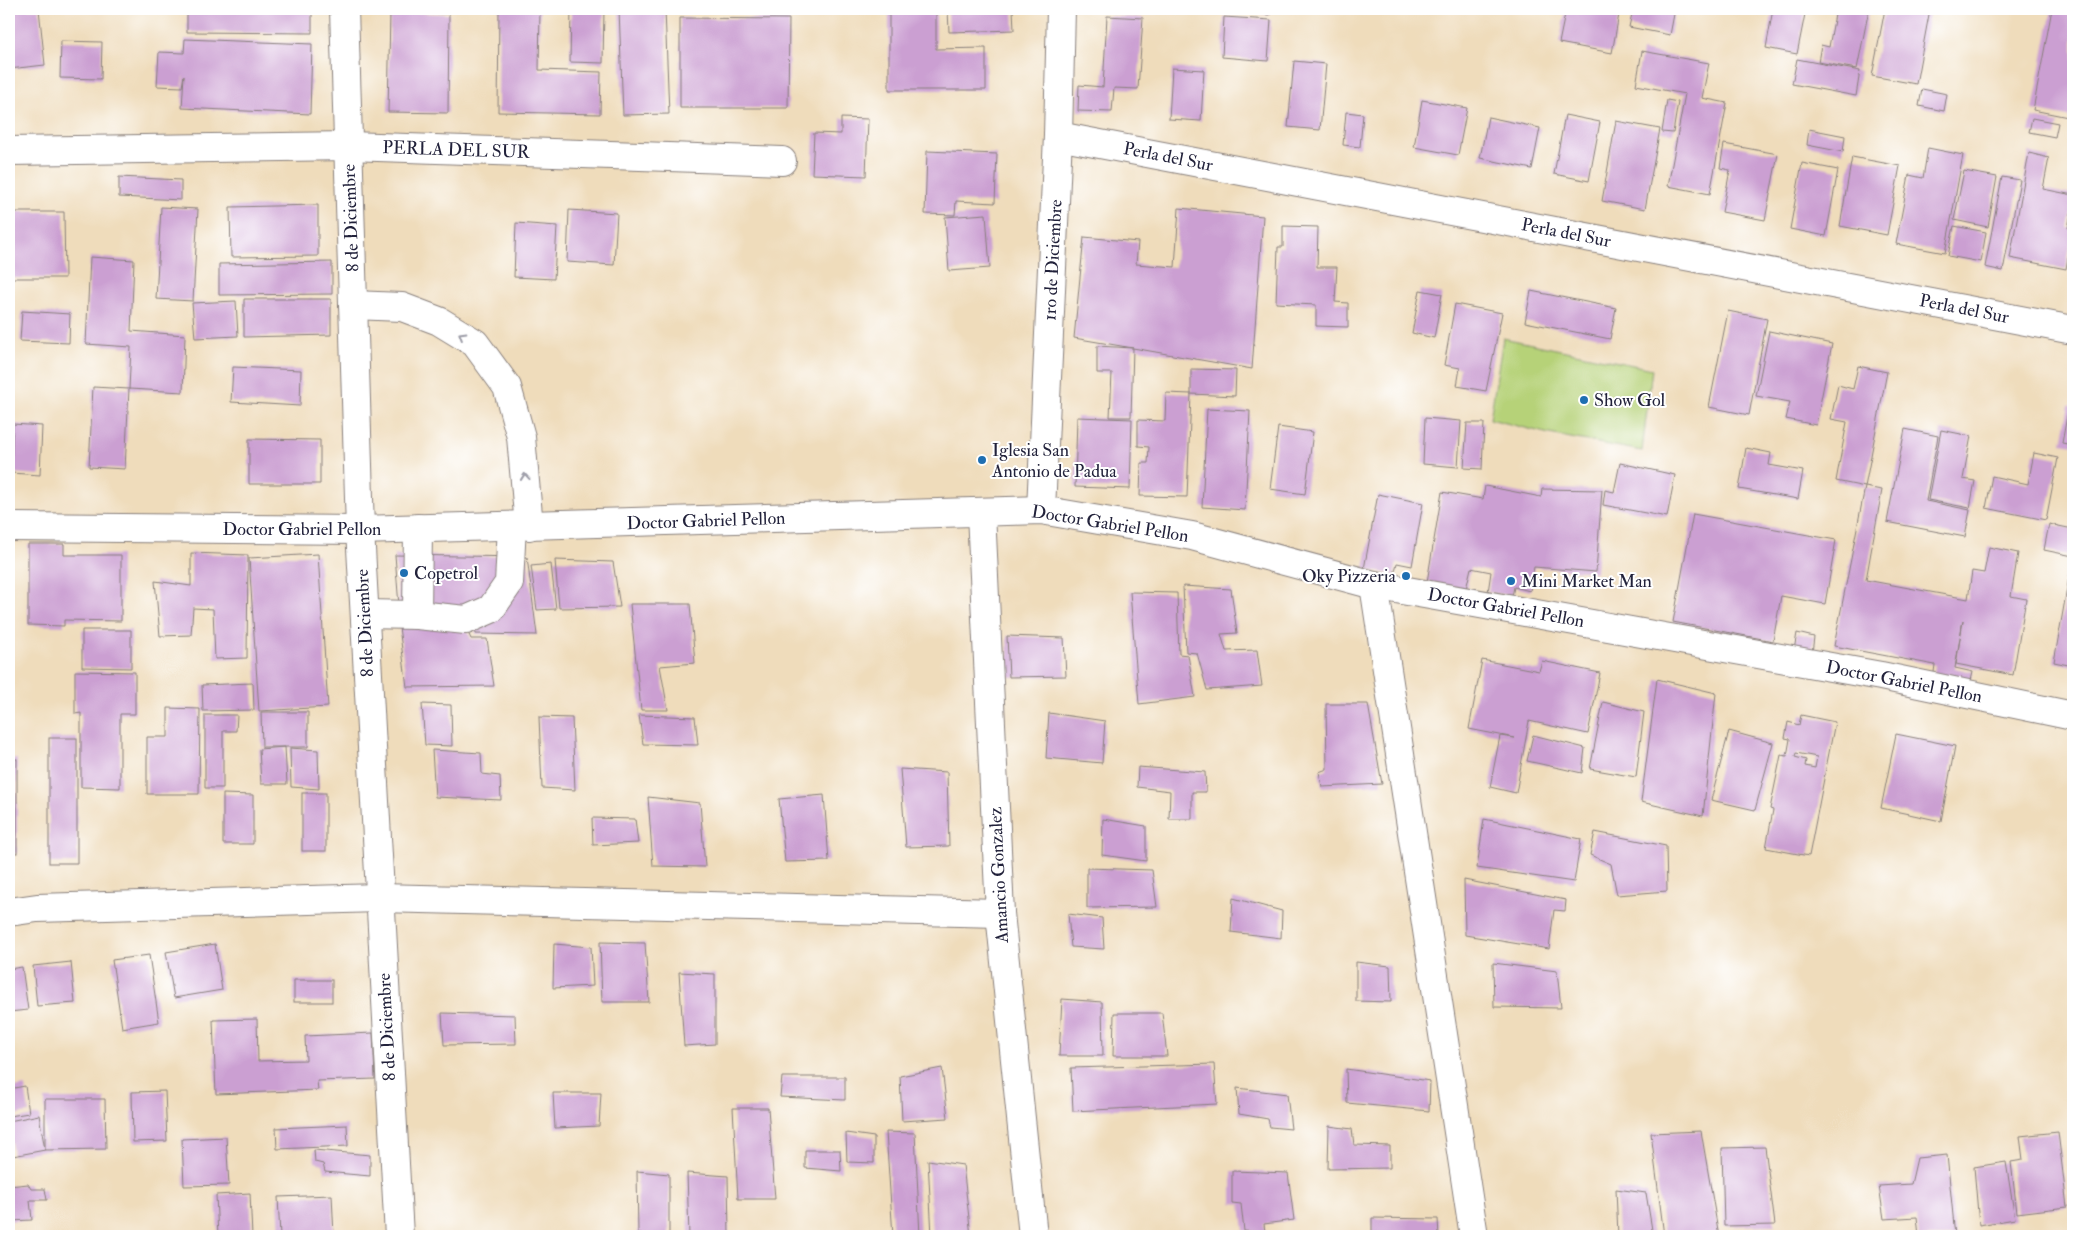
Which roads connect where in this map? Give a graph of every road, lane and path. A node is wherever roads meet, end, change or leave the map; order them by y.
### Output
1 (344, 9) edge
2 (1061, 9) edge
3 (1058, 136) junction
4 (349, 146) junction
5 (9, 151) edge
6 (782, 162) dead end
7 (353, 305) junction
8 (2073, 330) edge
9 (1041, 510) junction
10 (981, 514) junction
11 (521, 526) junction
12 (9, 527) edge
13 (418, 528) junction
14 (360, 530) junction
15 (1374, 585) junction
16 (365, 614) junction
17 (417, 615) junction
18 (2073, 716) edge
19 (379, 898) junction
20 (9, 912) edge
21 (1000, 913) junction
22 (399, 1236) edge
23 (1033, 1236) edge
24 (1474, 1236) edge

1 - 4 street, 8 de Diciembre
2 - 3 street, 1ro de Diciembre
3 - 8 street, Perla del Sur
3 - 9 street, 1ro de Diciembre
4 - 5 street, PERLA DEL SUR
4 - 6 street, PERLA DEL SUR
4 - 7 street, 8 de Diciembre
11 -> 7 street
7 - 14 street, 8 de Diciembre
9 - 10 street, Doctor Gabriel Pellon
9 - 15 street, Doctor Gabriel Pellon
10 - 11 street, Doctor Gabriel Pellon
10 - 21 street, Amancio Gonzalez
11 - 13 street, Doctor Gabriel Pellon
11 - 17 street
12 - 14 street, Doctor Gabriel Pellon
13 - 14 street, Doctor Gabriel Pellon
13 - 17 street
14 - 16 street, 8 de Diciembre
15 - 18 street, Doctor Gabriel Pellon
15 - 24 street
16 - 17 street
16 - 19 street, 8 de Diciembre
19 - 20 street
19 - 21 street
19 - 22 street, 8 de Diciembre
21 - 23 street, Amancio Gonzalez

